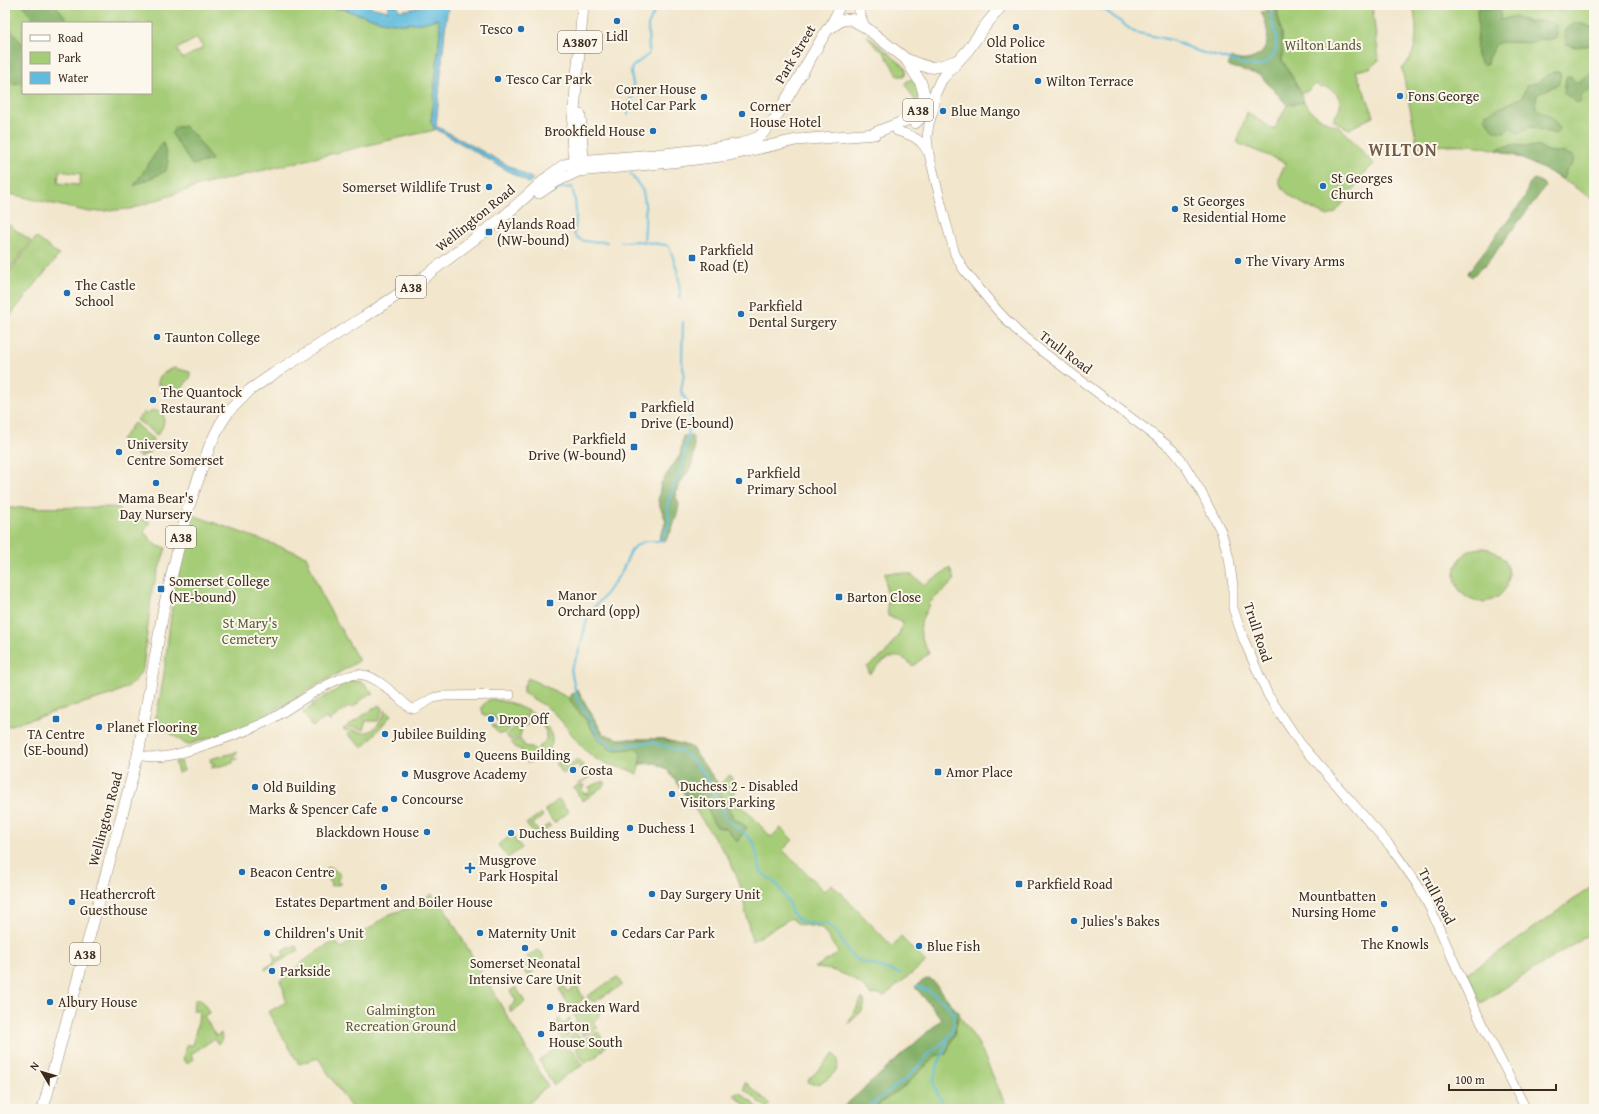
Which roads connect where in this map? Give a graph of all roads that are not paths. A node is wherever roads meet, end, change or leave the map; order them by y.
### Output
1 (583, 5) edge
2 (841, 5) edge
3 (857, 5) edge
4 (1002, 5) edge
5 (865, 27) junction
6 (827, 30) junction
7 (906, 60) junction
8 (959, 60) junction
9 (935, 95) junction
10 (770, 126) junction
11 (897, 131) junction
12 (869, 134) junction
13 (759, 137) joint
14 (796, 140) junction
15 (929, 154) junction
16 (580, 165) junction
17 (510, 695) dead end
18 (138, 755) junction
19 (43, 1109) edge
20 (1526, 1109) edge

1 - 16 main road, A3807
2 - 6 street, Park Street
3 - 5 street
4 - 8 main road, A38
5 - 6 main road, A38
5 - 7 main road, A38
6 - 10 main road, Park Street / A38
7 - 8 main road, A38
7 - 9 main road, A38
7 - 12 main road, A38
8 - 9 main road, A38
9 - 11 main road, A38
9 - 15 street, Trull Road
10 - 13 main road, Park Street / A38
10 - 14 main road, A38
11 - 12 main road, A38
11 - 15 street, Trull Road
12 - 14 main road, A38
13 - 16 main road, Wellington Road / A38
14 - 16 main road, Wellington Road / A38
15 - 20 street, Trull Road
16 - 18 main road, Wellington Road / A38
17 - 18 street
18 - 19 main road, Wellington Road / A38

